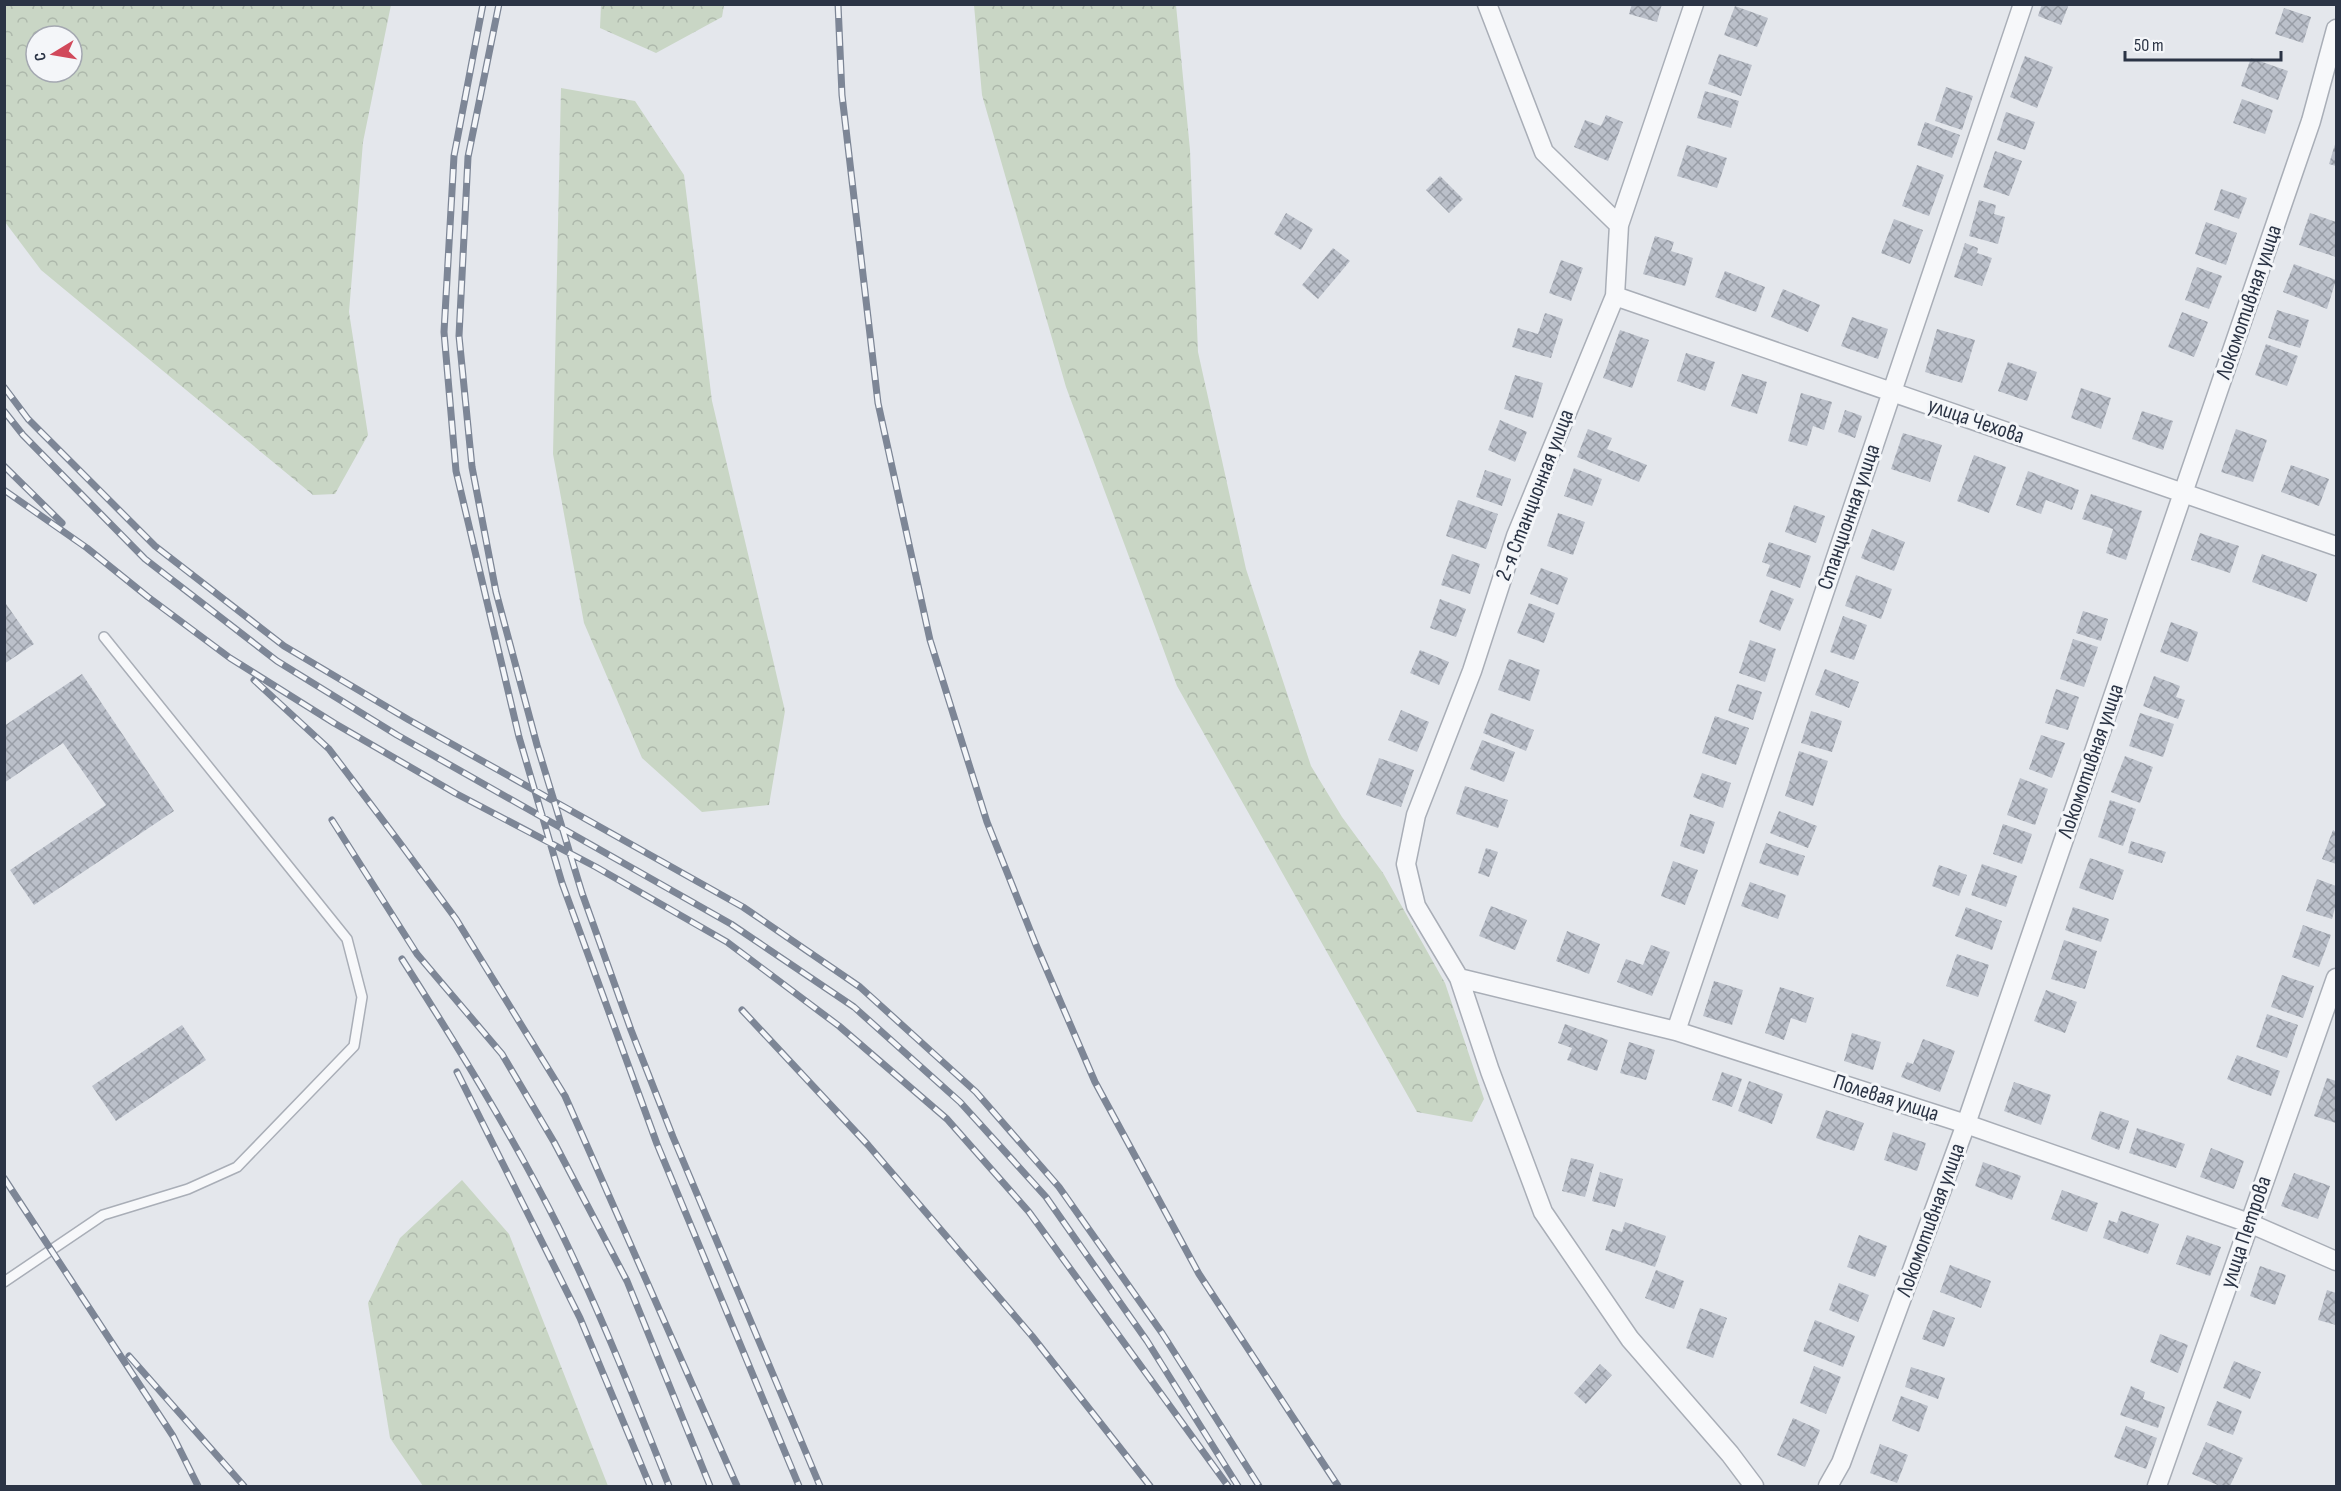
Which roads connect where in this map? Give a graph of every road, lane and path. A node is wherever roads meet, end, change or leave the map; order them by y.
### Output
1 (1487, 4) edge
2 (1694, 4) edge
3 (2023, 4) edge
4 (2337, 29) edge
5 (1619, 225) junction
6 (1615, 296) junction
7 (1892, 392) junction
8 (2182, 493) junction
9 (2337, 546) edge
10 (104, 637) dead end
11 (1459, 978) junction
12 (2337, 978) edge
13 (1676, 1031) junction
14 (1966, 1124) junction
15 (2249, 1222) junction
16 (2337, 1261) edge
17 (4, 1282) edge
18 (1754, 1486) edge
19 (1827, 1486) edge
20 (2157, 1486) edge

1 - 5 street
2 - 5 street, 2-я Станционная улица
3 - 7 street, Станционная улица
4 - 8 street, Локомотивная улица
5 - 6 street, 2-я Станционная улица
6 - 7 street, улица Чехова
6 - 11 street, 2-я Станционная улица
7 - 8 street, улица Чехова
7 - 13 street, Станционная улица
8 - 9 street, улица Чехова
8 - 14 street, Локомотивная улица
10 - 17 lane
11 - 13 street, Полевая улица
11 - 18 street, 2-я Станционная улица
12 - 15 street, улица Петрова
13 - 14 street, Полевая улица
14 - 15 street, Полевая улица
14 - 19 street, Локомотивная улица
15 - 16 street, Полевая улица
15 - 20 street, улица Петрова

